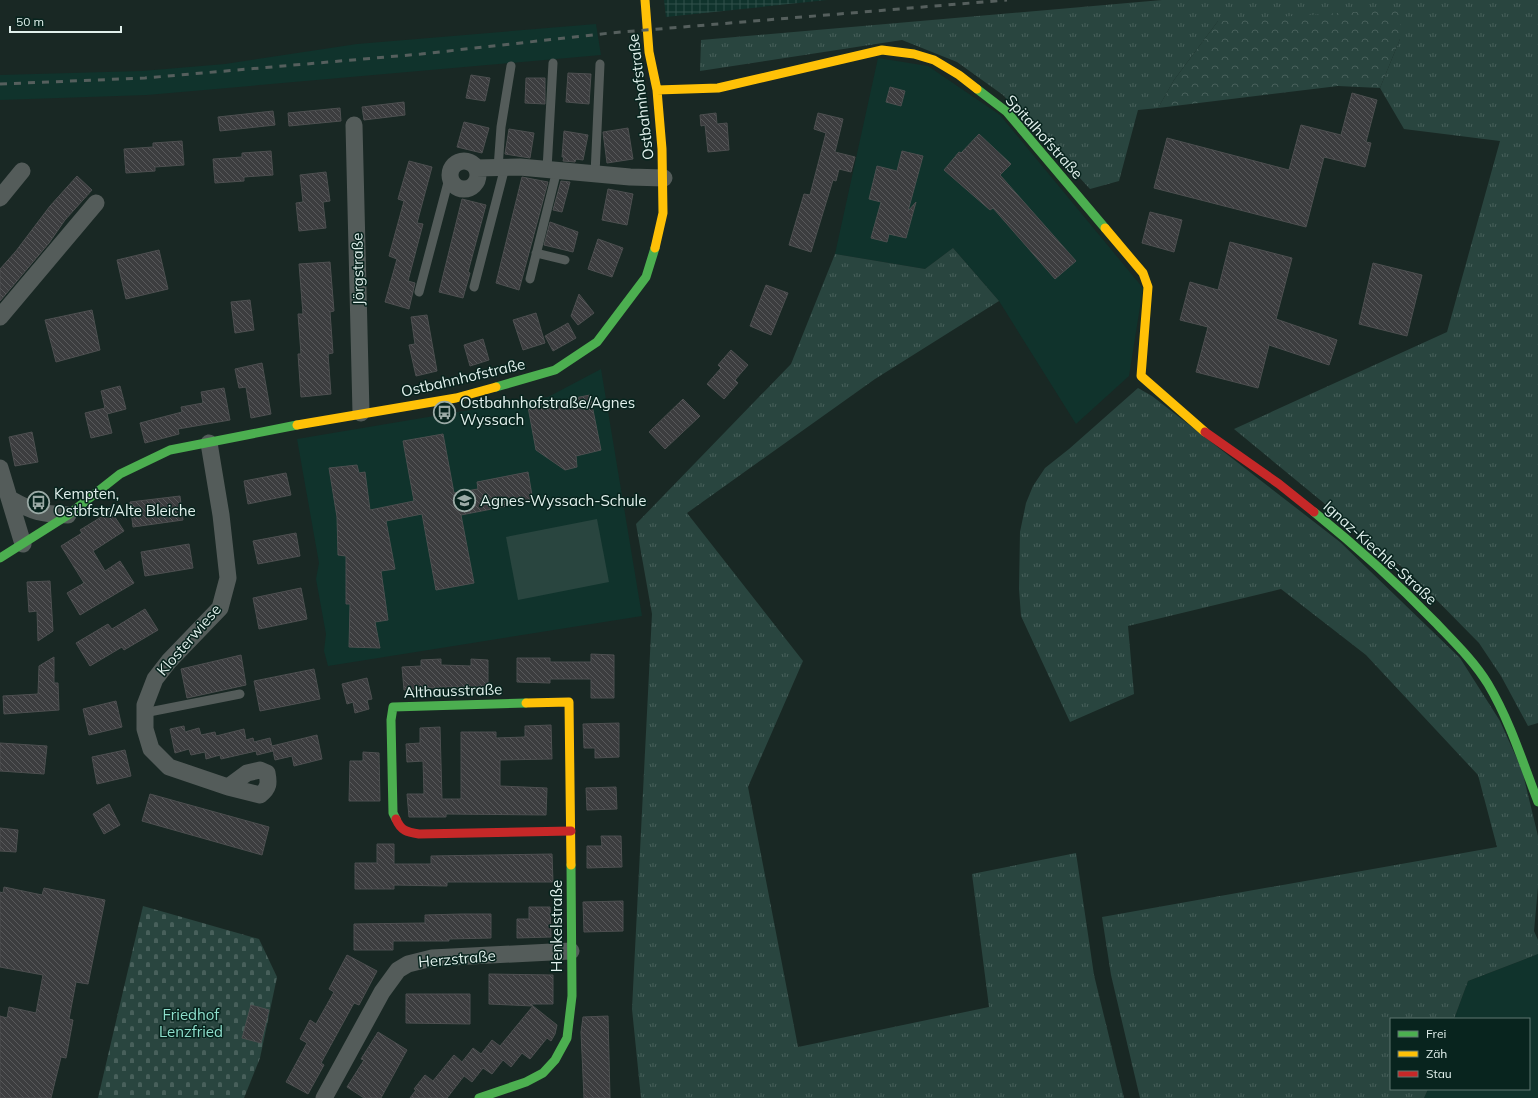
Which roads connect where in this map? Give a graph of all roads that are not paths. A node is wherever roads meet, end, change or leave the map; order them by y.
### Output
1 (645, 0) edge
2 (553, 63) dead end
3 (600, 64) dead end
4 (511, 66) dead end
5 (657, 90) junction
6 (354, 125) dead end
7 (501, 167) junction
8 (552, 170) junction
9 (22, 171) dead end
10 (594, 174) junction
11 (450, 175) joint
12 (664, 178) junction
13 (0, 198) edge
14 (96, 203) dead end
15 (536, 253) junction
16 (566, 260) dead end
17 (530, 279) dead end
18 (474, 287) dead end
19 (419, 292) dead end
20 (0, 317) edge
21 (1141, 376) joint
22 (362, 414) junction
23 (209, 443) junction
24 (0, 468) edge
25 (10, 500) junction
26 (68, 515) junction
27 (23, 544) junction
28 (0, 558) edge
29 (240, 694) dead end
30 (569, 702) joint
31 (144, 713) junction
32 (228, 787) dead end
33 (1538, 802) edge
34 (571, 831) junction
35 (571, 952) junction
36 (324, 1098) edge
37 (479, 1098) edge

1 - 5 street, Ostbahnhofstraße
2 - 8 lane
3 - 10 lane
4 - 7 lane
5 - 12 street, Ostbahnhofstraße
5 - 21 street, Spitalhofstraße
6 - 22 street, Jörgstraße
7 - 8 street
7 - 11 street
7 - 18 lane
8 - 10 street
8 - 15 lane
9 - 13 street
10 - 12 street
11 - 19 lane
12 - 22 street, Ostbahnhofstraße
14 - 20 street
15 - 16 lane
15 - 17 lane
21 - 33 street, Ignaz-Kiechle-Straße
22 - 23 street, Ostbahnhofstraße
23 - 26 street, Ostbahnhofstraße
23 - 31 street, Klosterwiese
24 - 25 street
25 - 26 street
25 - 27 street
26 - 27 street, Ostbahnhofstraße
27 - 28 street, Ostbahnhofstraße
29 - 31 lane
30 - 34 street, Henkelstraße
30 - 34 street, Althausstraße
31 - 32 street, Klosterwiese
34 - 35 street, Henkelstraße
35 - 36 street, Herzstraße
35 - 37 street, Henkelstraße

